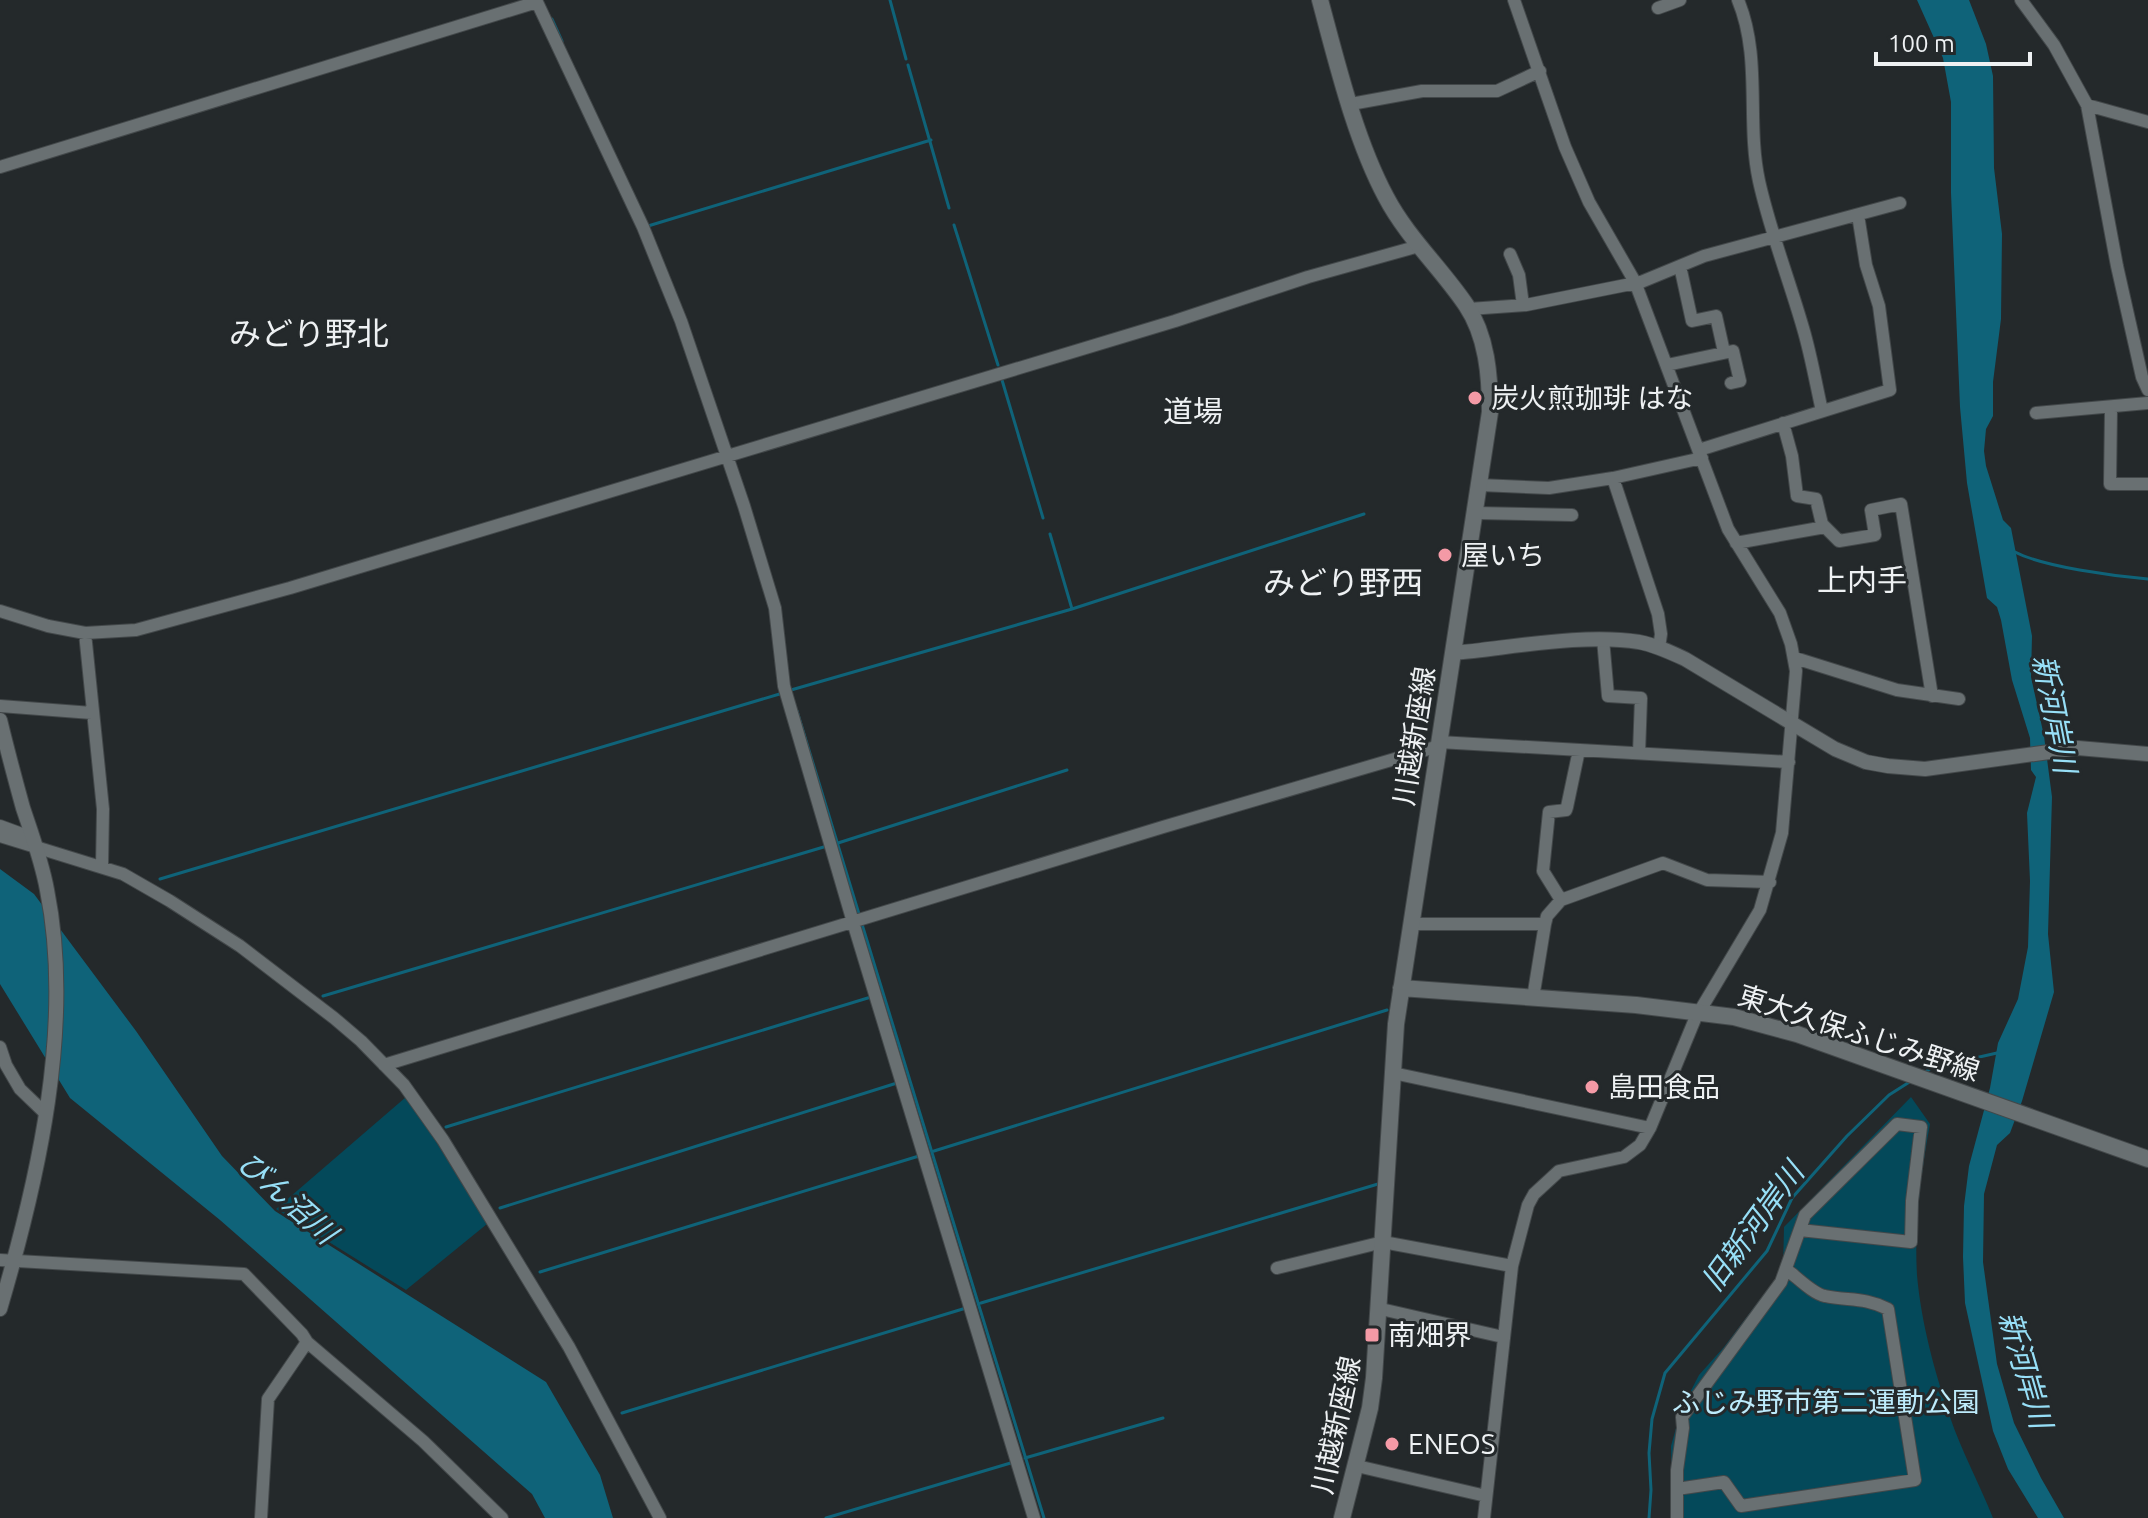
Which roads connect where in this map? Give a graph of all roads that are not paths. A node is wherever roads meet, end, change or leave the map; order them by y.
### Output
1 (1320, 0) edge
2 (1514, 0) edge
3 (1738, 0) edge
4 (2021, 0) edge
5 (537, 1) edge
6 (1540, 71) junction
7 (1351, 104) junction
8 (2087, 105) junction
9 (2148, 122) edge
10 (0, 167) edge
11 (1900, 203) dead end
12 (1858, 215) junction
13 (1776, 238) junction
14 (1419, 246) junction
15 (1510, 254) dead end
16 (1680, 266) junction
17 (1635, 282) junction
18 (1523, 305) junction
19 (1469, 309) junction
20 (1724, 352) junction
21 (1667, 365) junction
22 (1731, 383) dead end
23 (2148, 390) edge
24 (2148, 403) edge
25 (2111, 409) junction
26 (1822, 411) junction
27 (2036, 413) dead end
28 (1783, 423) junction
29 (1701, 454) junction
30 (725, 455) junction
31 (1613, 478) junction
32 (2148, 484) edge
33 (1480, 485) junction
34 (1476, 513) junction
35 (1572, 515) dead end
36 (1825, 527) junction
37 (1736, 543) junction
38 (0, 611) edge
39 (85, 633) junction
40 (1603, 639) junction
41 (1659, 648) junction
42 (1454, 653) junction
43 (1795, 658) junction
44 (1932, 696) junction
45 (1959, 699) dead end
46 (0, 706) edge
47 (92, 713) junction
48 (0, 720) edge
49 (1791, 723) junction
50 (1439, 744) junction
51 (1579, 750) junction
52 (1639, 753) junction
53 (2148, 754) edge
54 (1789, 762) junction
55 (0, 826) edge
56 (0, 836) edge
57 (34, 842) junction
58 (102, 867) junction
59 (1770, 882) junction
60 (1561, 900) junction
61 (853, 922) junction
62 (1410, 924) junction
63 (1545, 924) junction
64 (1401, 988) junction
65 (1533, 998) junction
66 (1699, 1012) junction
67 (0, 1047) edge
68 (3, 1065) edge
69 (384, 1065) junction
70 (1393, 1073) junction
71 (46, 1114) junction
72 (1650, 1128) junction
73 (2148, 1159) edge
74 (1800, 1230) junction
75 (1383, 1242) junction
76 (7, 1260) edge
77 (1512, 1266) junction
78 (1277, 1268) dead end
79 (1787, 1270) junction
80 (0, 1309) edge
81 (1381, 1309) junction
82 (1503, 1337) junction
83 (307, 1342) junction
84 (1357, 1466) junction
85 (1677, 1489) junction
86 (1486, 1496) junction
87 (1749, 1512) edge
88 (261, 1518) edge
89 (502, 1518) edge
90 (660, 1518) edge
91 (1034, 1518) edge
92 (1342, 1518) edge
93 (1484, 1518) edge
94 (1677, 1518) edge

1 - 7 main road, 川越新座線
2 - 6 street
3 - 13 street
4 - 8 street
5 - 10 street
5 - 30 street
6 - 7 street
6 - 17 street
7 - 14 main road, 川越新座線
8 - 9 street
8 - 23 street
11 - 12 street
12 - 13 street
12 - 26 street
13 - 16 street
13 - 26 street
14 - 19 main road, 川越新座線
14 - 30 street
15 - 18 street
16 - 17 street
16 - 20 street
17 - 18 street
17 - 21 street
18 - 19 street
19 - 33 main road, 川越新座線
20 - 21 street
20 - 22 street
21 - 29 street
24 - 25 street
25 - 27 street
25 - 32 street
26 - 28 street
28 - 29 street
28 - 36 street
29 - 31 street
29 - 37 street
30 - 39 street
30 - 61 street
31 - 33 street
31 - 41 street
33 - 34 main road, 川越新座線
34 - 35 street
34 - 42 main road, 川越新座線
36 - 37 street
36 - 44 street
37 - 43 street
38 - 39 street
39 - 47 street
40 - 41 street
40 - 42 street
40 - 52 street
41 - 49 street
42 - 50 main road, 川越新座線
43 - 44 street
43 - 49 street
44 - 45 street
46 - 47 street
47 - 58 street
48 - 57 street
49 - 53 street
49 - 54 street
50 - 51 street
50 - 61 street
50 - 62 main road, 川越新座線
51 - 52 street
51 - 60 street
52 - 54 street
54 - 59 street
55 - 57 street
56 - 57 street
57 - 58 street
57 - 71 street
58 - 69 street
59 - 60 street
59 - 66 street
60 - 63 street
61 - 69 street
61 - 91 street
62 - 63 street
62 - 64 main road, 川越新座線
63 - 65 street
64 - 65 main road, 東大久保ふじみ野線
64 - 70 main road, 川越新座線
65 - 66 main road, 東大久保ふじみ野線
66 - 72 street
66 - 73 main road, 東大久保ふじみ野線
67 - 68 street
68 - 71 street
69 - 90 street
70 - 72 street
70 - 75 main road, 川越新座線
71 - 76 street
72 - 77 street
74 - 74 street
74 - 79 street
75 - 77 street
75 - 78 street
75 - 81 main road, 川越新座線
76 - 80 street
76 - 83 street
77 - 82 street
79 - 85 street
79 - 87 street
81 - 82 street
81 - 84 main road, 川越新座線
82 - 86 street
83 - 88 street
83 - 89 street
84 - 86 street
84 - 92 main road, 川越新座線
85 - 87 street
85 - 94 street
86 - 93 street

